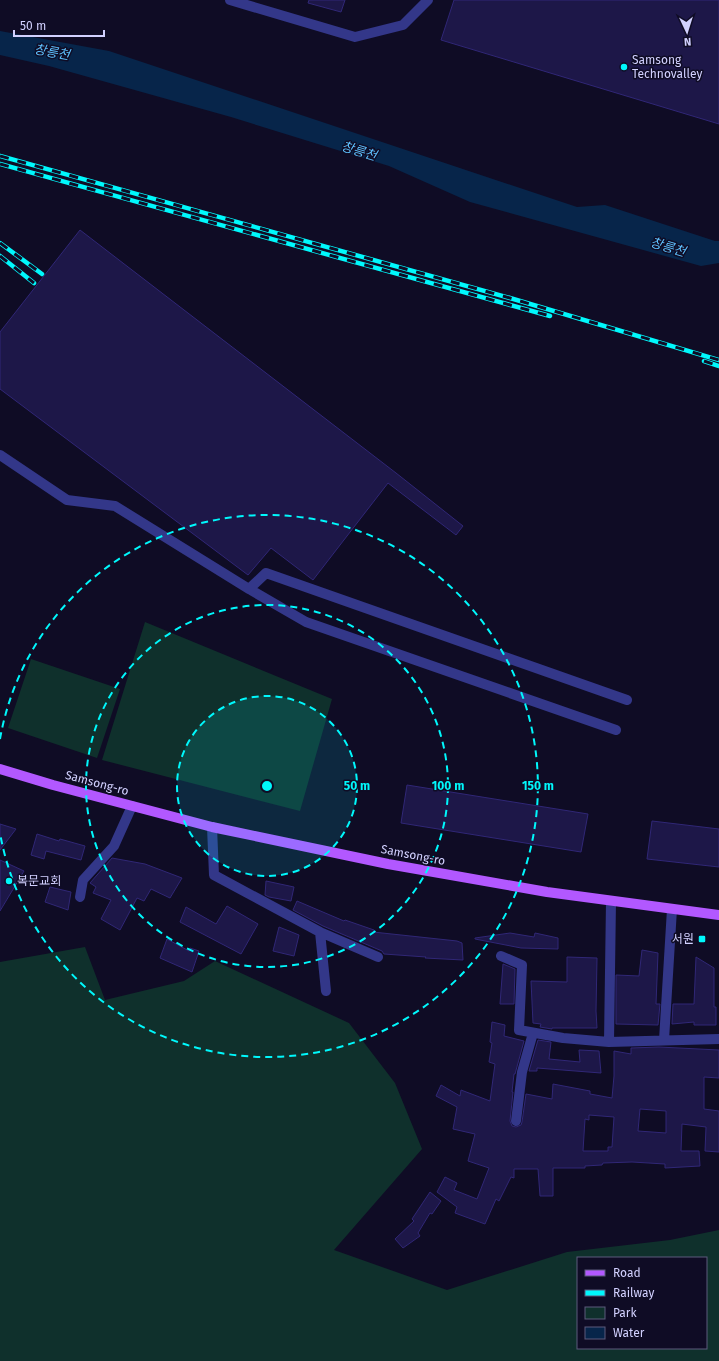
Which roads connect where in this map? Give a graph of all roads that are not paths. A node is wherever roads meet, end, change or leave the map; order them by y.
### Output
1 (230, 0) edge
2 (428, 0) edge
3 (0, 455) edge
4 (249, 589) junction
5 (627, 700) dead end
6 (616, 730) dead end
7 (0, 770) edge
8 (132, 806) junction
9 (212, 827) junction
10 (80, 897) dead end
11 (610, 901) junction
12 (672, 909) junction
13 (719, 915) edge
14 (320, 932) junction
15 (501, 956) dead end
16 (378, 957) dead end
17 (326, 990) dead end
18 (533, 1033) junction
19 (719, 1039) edge
20 (664, 1040) junction
21 (609, 1042) junction
22 (516, 1121) dead end

1 - 2 street
3 - 4 street
4 - 5 street
4 - 6 street
7 - 8 main road, Samsong-ro
8 - 9 main road, Samsong-ro
8 - 10 street
9 - 11 main road, Samsong-ro
9 - 14 street
11 - 12 main road, Samsong-ro
11 - 21 street
12 - 13 main road, Samsong-ro
12 - 20 street
14 - 16 street
14 - 17 street
15 - 18 street
18 - 21 street
18 - 22 street
19 - 20 street
20 - 21 street

